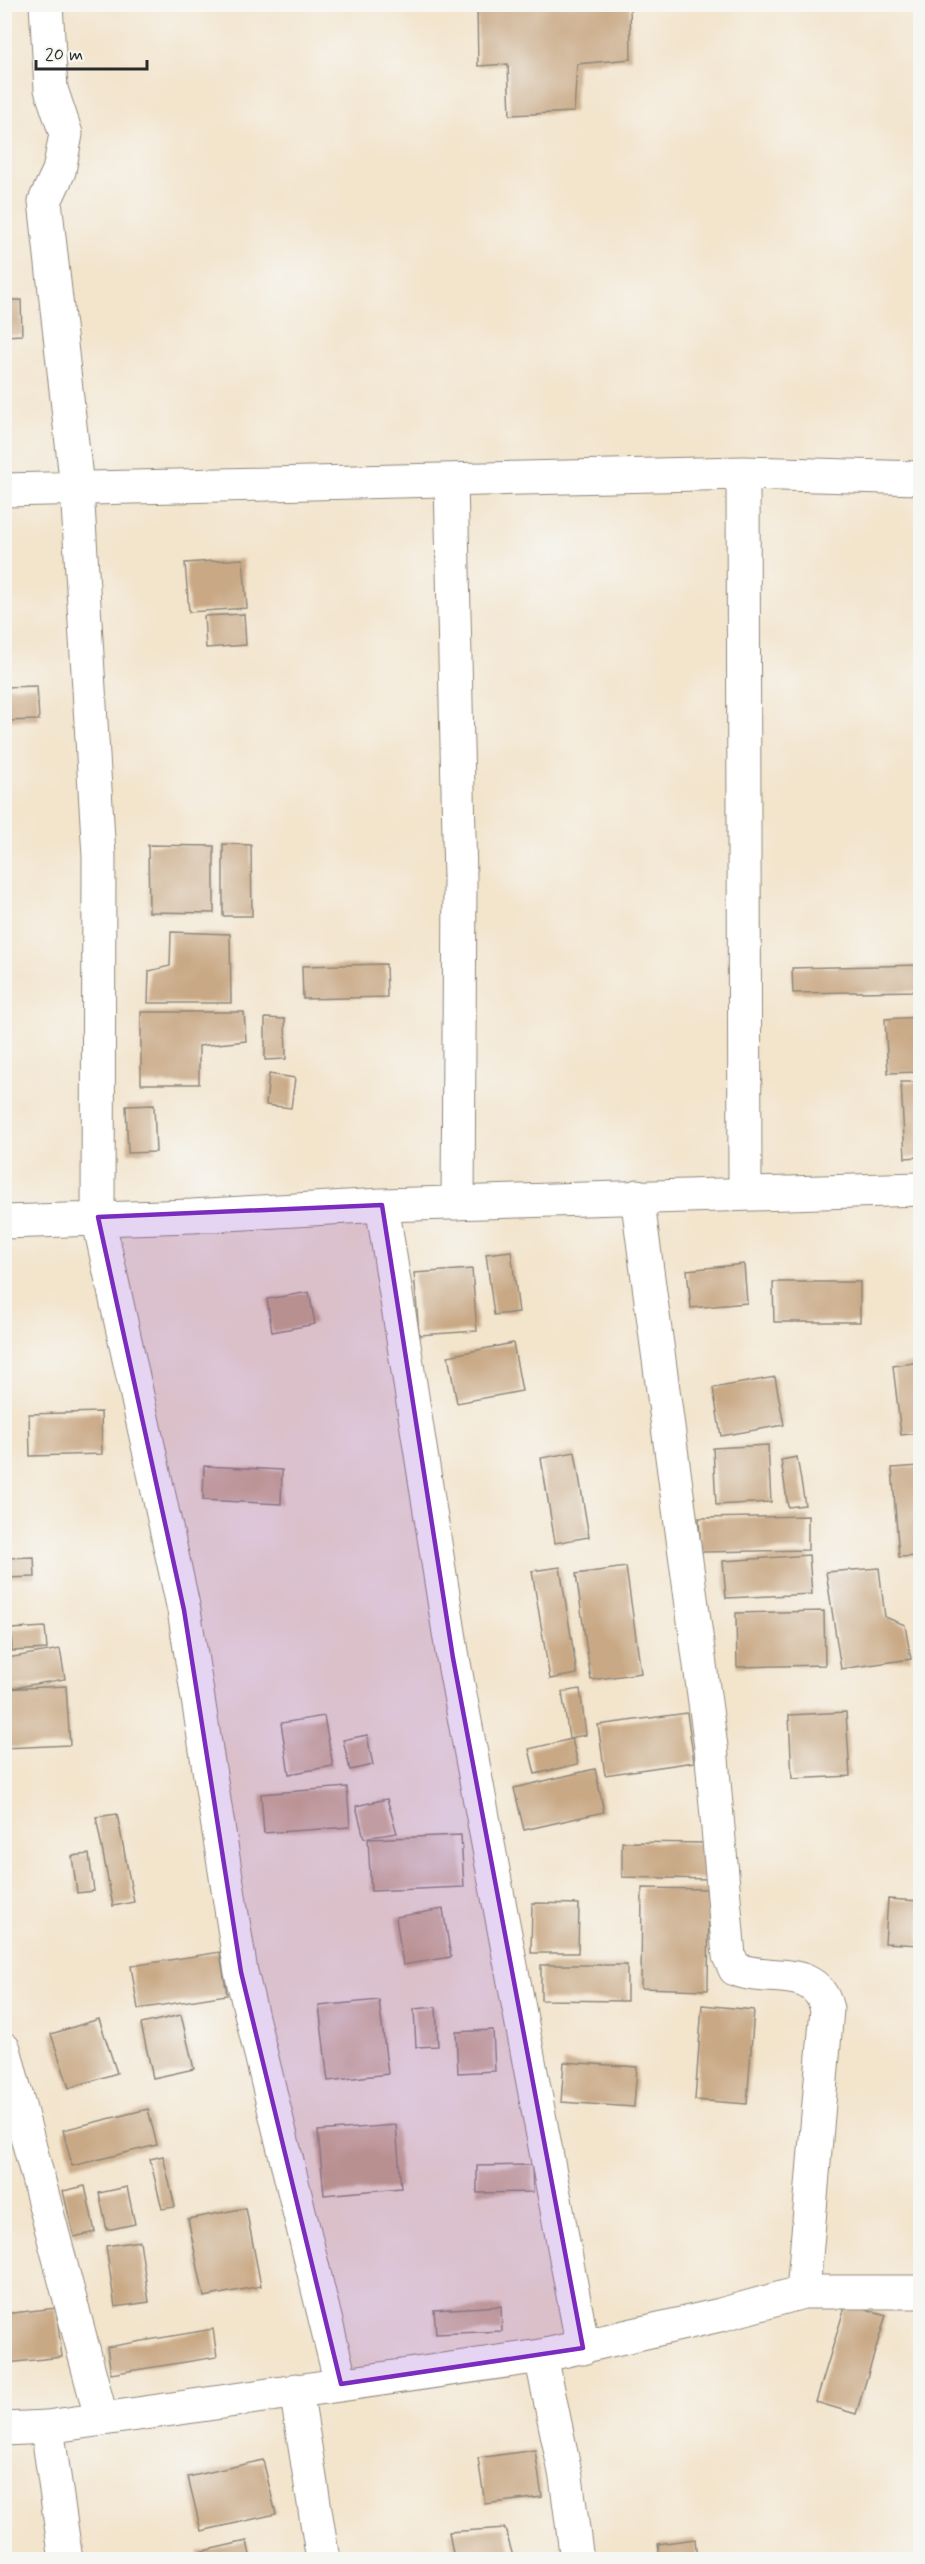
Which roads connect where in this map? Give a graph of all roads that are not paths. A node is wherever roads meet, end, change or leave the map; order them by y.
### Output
1 (46, 4) edge
2 (742, 473) junction
3 (921, 478) edge
4 (452, 480) junction
5 (77, 488) junction
6 (4, 490) edge
7 (921, 1189) edge
8 (746, 1192) junction
9 (637, 1196) junction
10 (458, 1203) junction
11 (382, 1205) junction
12 (98, 1217) junction
13 (4, 1222) edge
14 (4, 2049) edge
15 (803, 2292) junction
16 (921, 2292) edge
17 (583, 2348) junction
18 (541, 2356) junction
19 (341, 2384) junction
20 (296, 2390) junction
21 (101, 2417) junction
22 (47, 2427) junction
23 (4, 2429) edge
24 (66, 2559) edge
25 (323, 2559) edge
26 (577, 2559) edge

1 - 5 street
2 - 3 street
2 - 4 street
2 - 8 street
4 - 5 street
4 - 10 street
5 - 6 street
5 - 12 street
7 - 8 street
8 - 9 street
9 - 10 street
9 - 15 street
10 - 11 street
11 - 12 street
11 - 17 street
12 - 13 street
12 - 19 street
14 - 21 street
15 - 16 street
15 - 17 street
17 - 18 street
18 - 19 street
18 - 26 street
19 - 20 street
20 - 21 street
20 - 25 street
21 - 22 street
22 - 23 street
22 - 24 street

